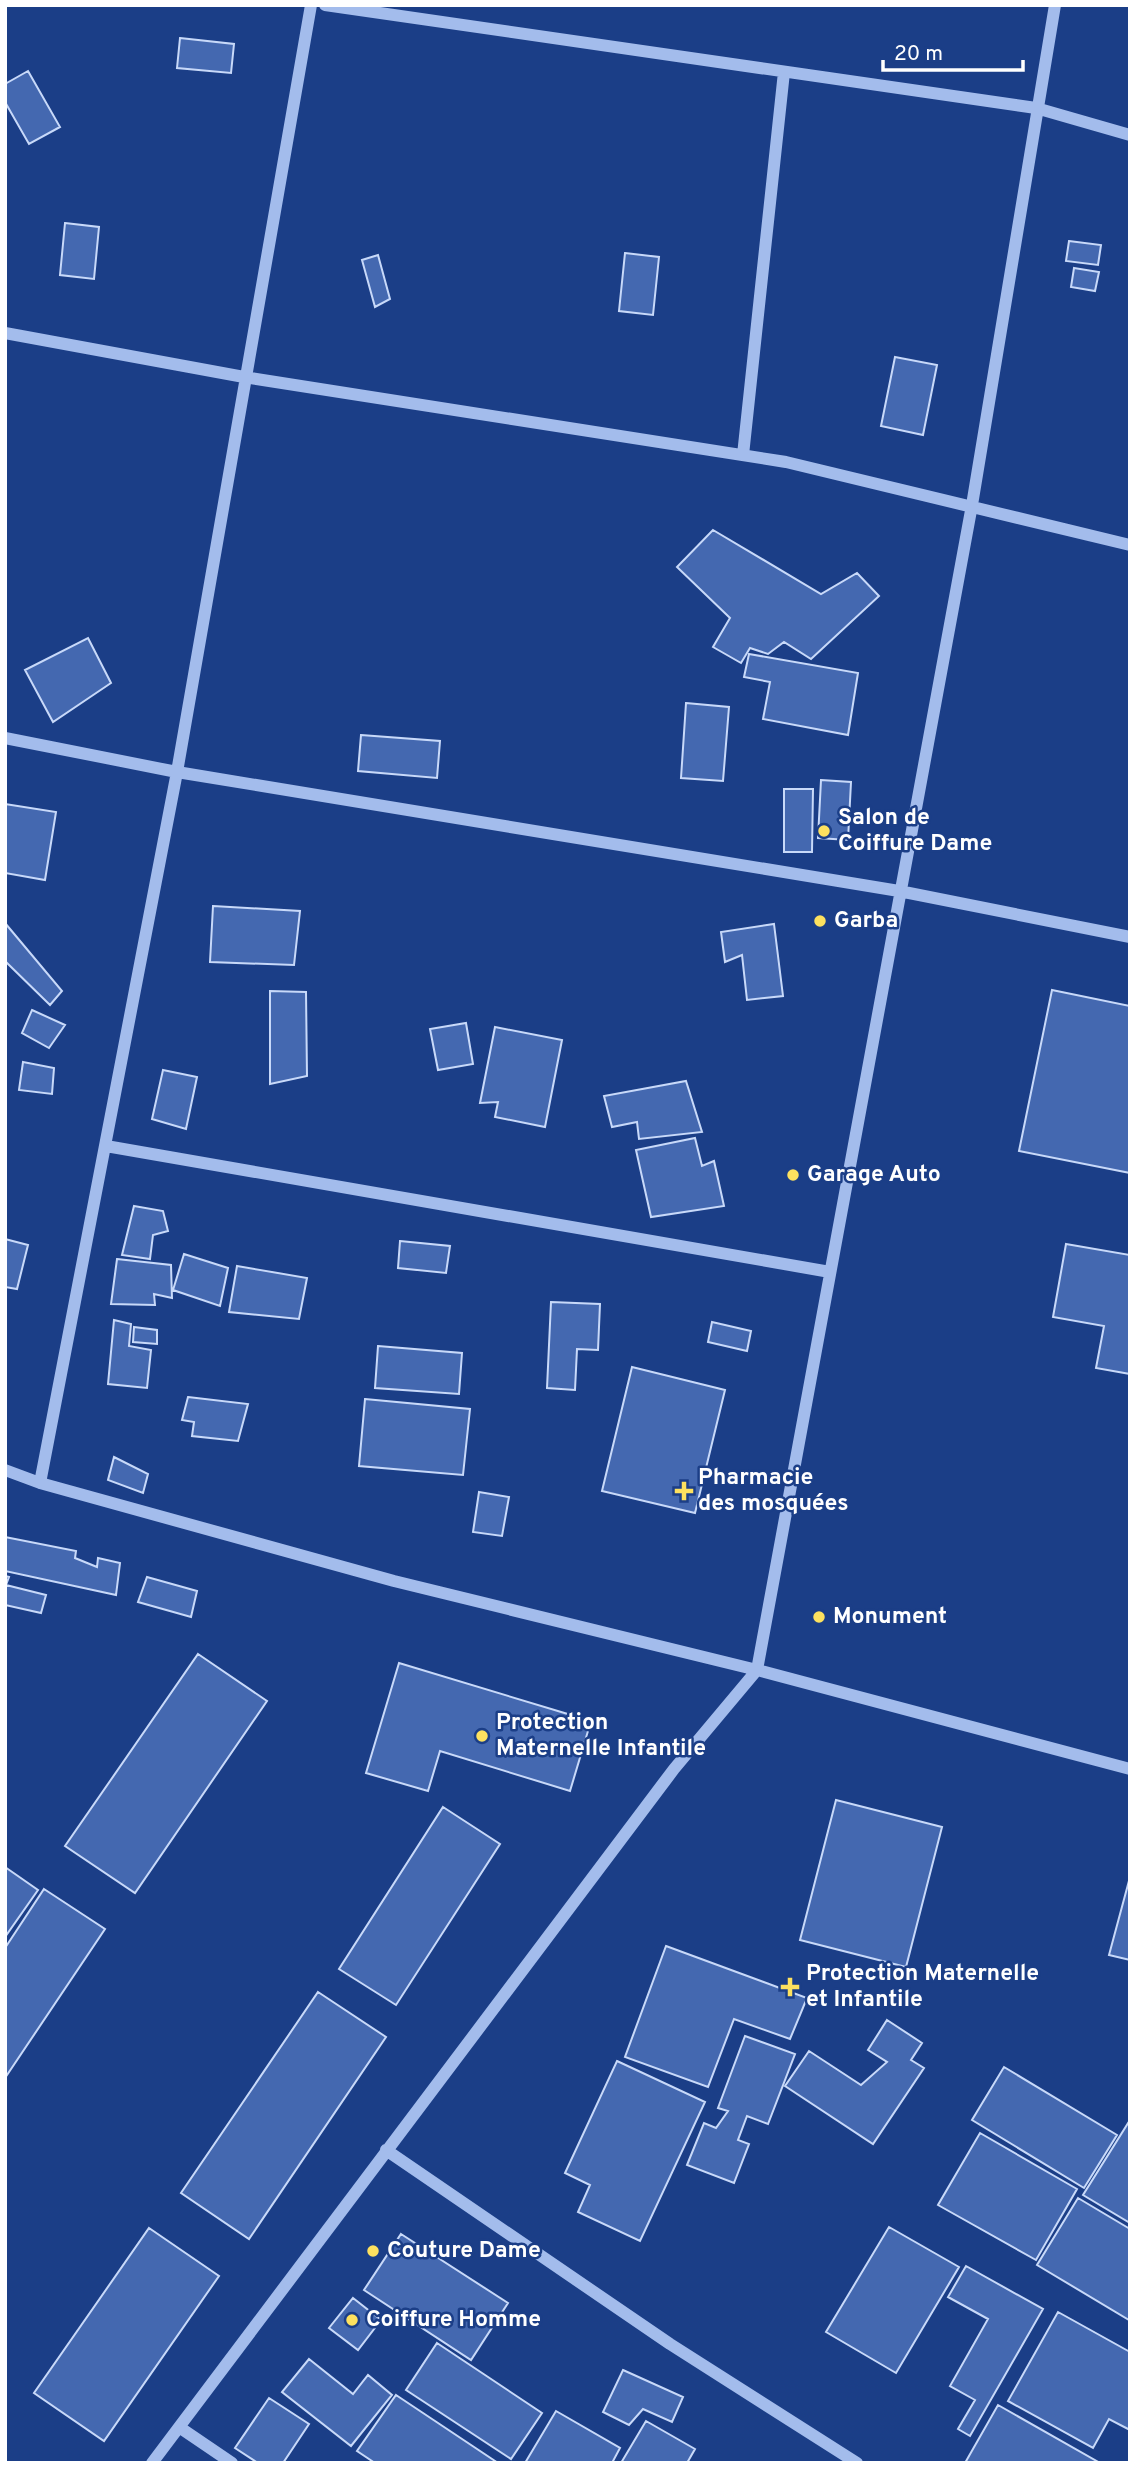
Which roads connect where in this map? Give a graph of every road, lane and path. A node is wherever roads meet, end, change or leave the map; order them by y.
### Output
1 (311, 5) edge
2 (325, 5) edge
3 (1055, 5) edge
4 (784, 72) junction
5 (1036, 108) junction
6 (1130, 135) edge
7 (5, 333) edge
8 (244, 377) junction
9 (743, 455) junction
10 (972, 505) junction
11 (1130, 545) edge
12 (5, 738) edge
13 (177, 772) junction
14 (899, 891) junction
15 (1130, 937) edge
16 (106, 1146) junction
17 (830, 1272) junction
18 (5, 1470) edge
19 (40, 1483) junction
20 (757, 1670) junction
21 (1130, 1769) edge
22 (386, 2150) junction
23 (179, 2427) junction
24 (152, 2463) edge
25 (232, 2463) edge
26 (857, 2463) edge

1 - 8 street
2 - 4 street
3 - 5 street
4 - 5 street
4 - 9 street
5 - 6 street
5 - 10 street
7 - 8 street
8 - 9 street
8 - 13 street
9 - 10 street
10 - 11 street
10 - 14 street
12 - 13 street
13 - 14 street
13 - 16 street
14 - 15 street
14 - 17 street
16 - 17 street
16 - 19 street
17 - 20 street
18 - 19 street
19 - 20 street
20 - 21 street
20 - 22 street
22 - 23 street
22 - 26 street
23 - 24 street
23 - 25 street

